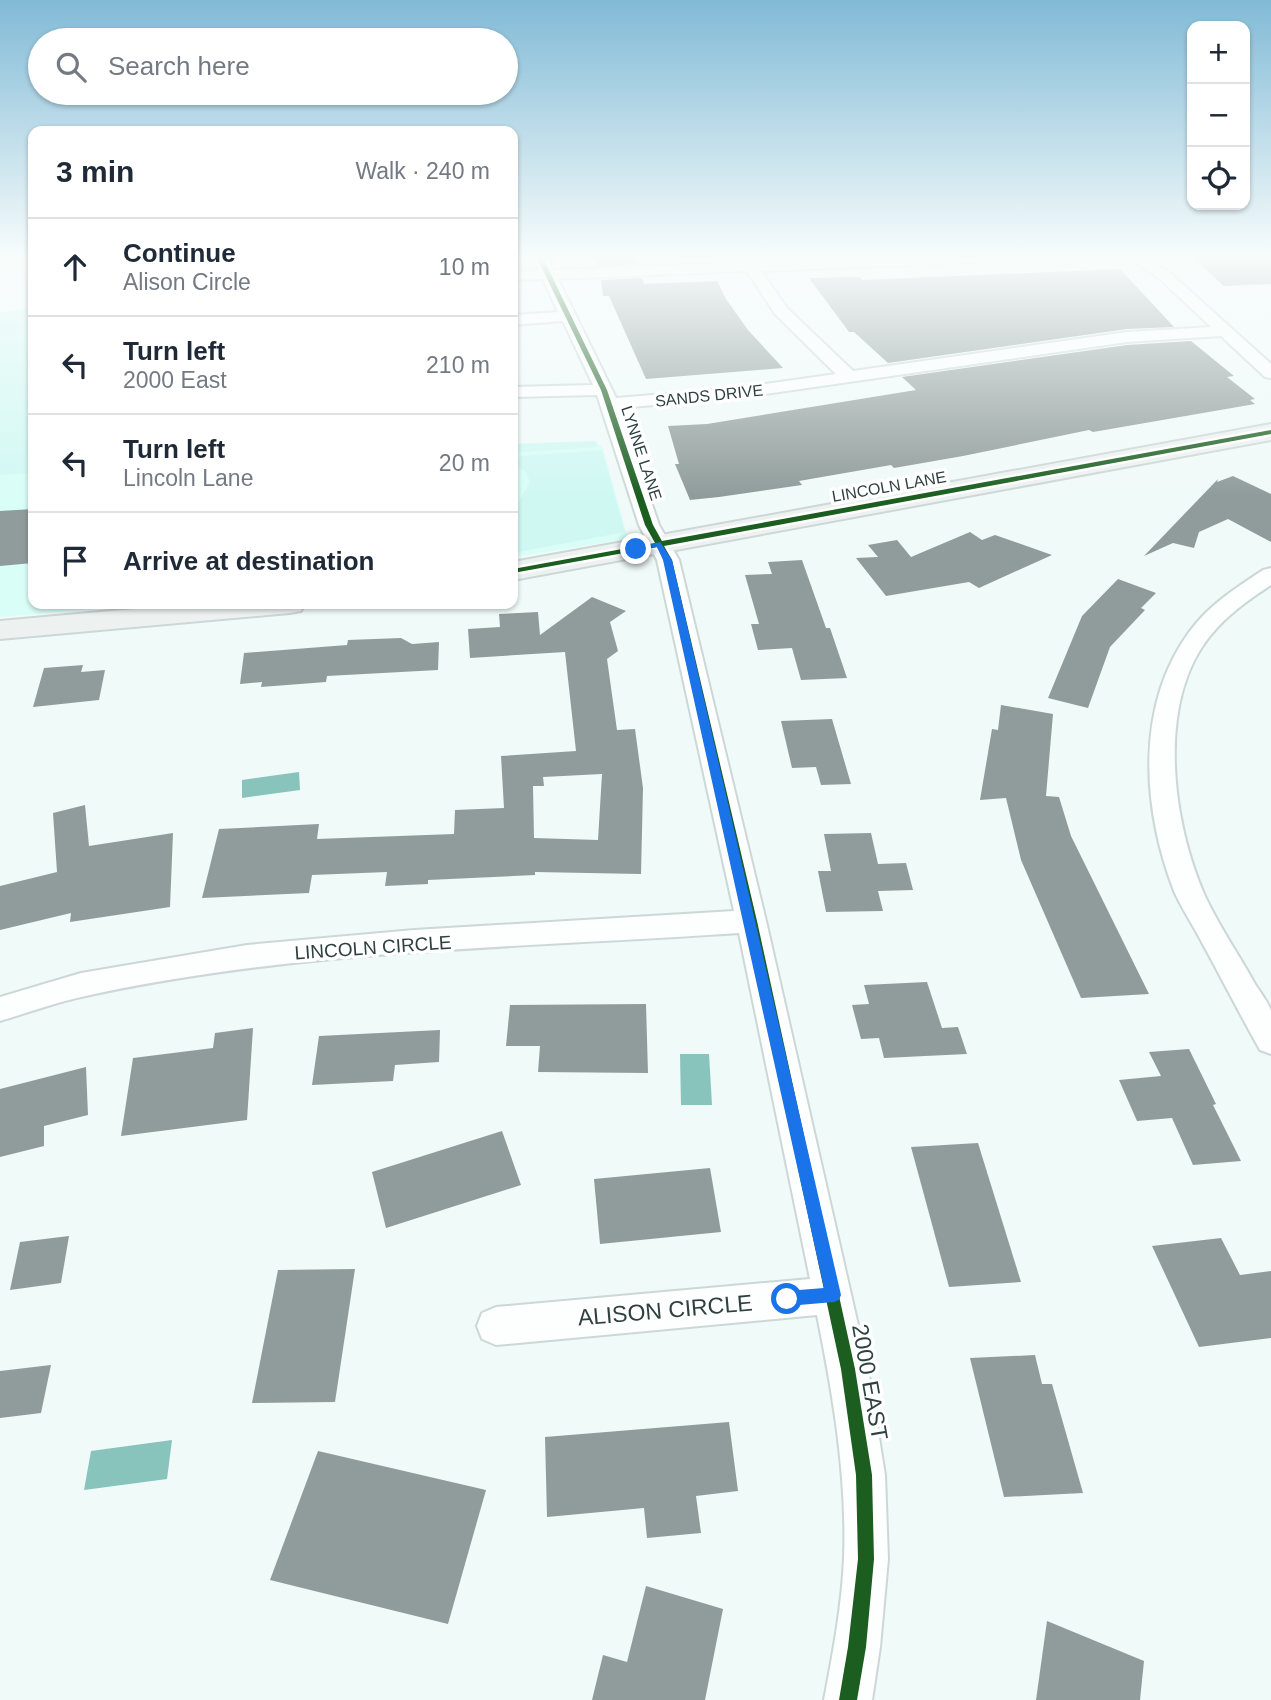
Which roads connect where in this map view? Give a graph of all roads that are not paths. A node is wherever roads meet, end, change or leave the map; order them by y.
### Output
1 (578, 337) edge
2 (808, 337) edge
3 (1125, 337) edge
4 (1233, 337) edge
5 (1271, 373) edge
6 (849, 377) junction
7 (518, 393) edge
8 (606, 397) junction
9 (1271, 432) edge
10 (660, 544) junction
11 (518, 570) edge
12 (1271, 575) edge
13 (234, 609) edge
14 (0, 630) edge
15 (751, 921) junction
16 (0, 1009) edge
17 (1271, 1041) edge
18 (834, 1295) junction
19 (496, 1325) dead end
20 (848, 1700) edge

1 - 8 street, LYNNE LANE
2 - 6 street
3 - 6 street, SANDS DRIVE
4 - 5 street
6 - 8 street, SANDS DRIVE
7 - 8 street, SANDS DRIVE
8 - 10 street, LYNNE LANE
9 - 10 street, LINCOLN LANE
10 - 11 street, LINCOLN LANE
10 - 15 street, 2000 EAST
12 - 17 street
13 - 14 street
15 - 16 street, LINCOLN CIRCLE
15 - 18 street, 2000 EAST
18 - 19 street, ALISON CIRCLE
18 - 20 street, 2000 EAST

